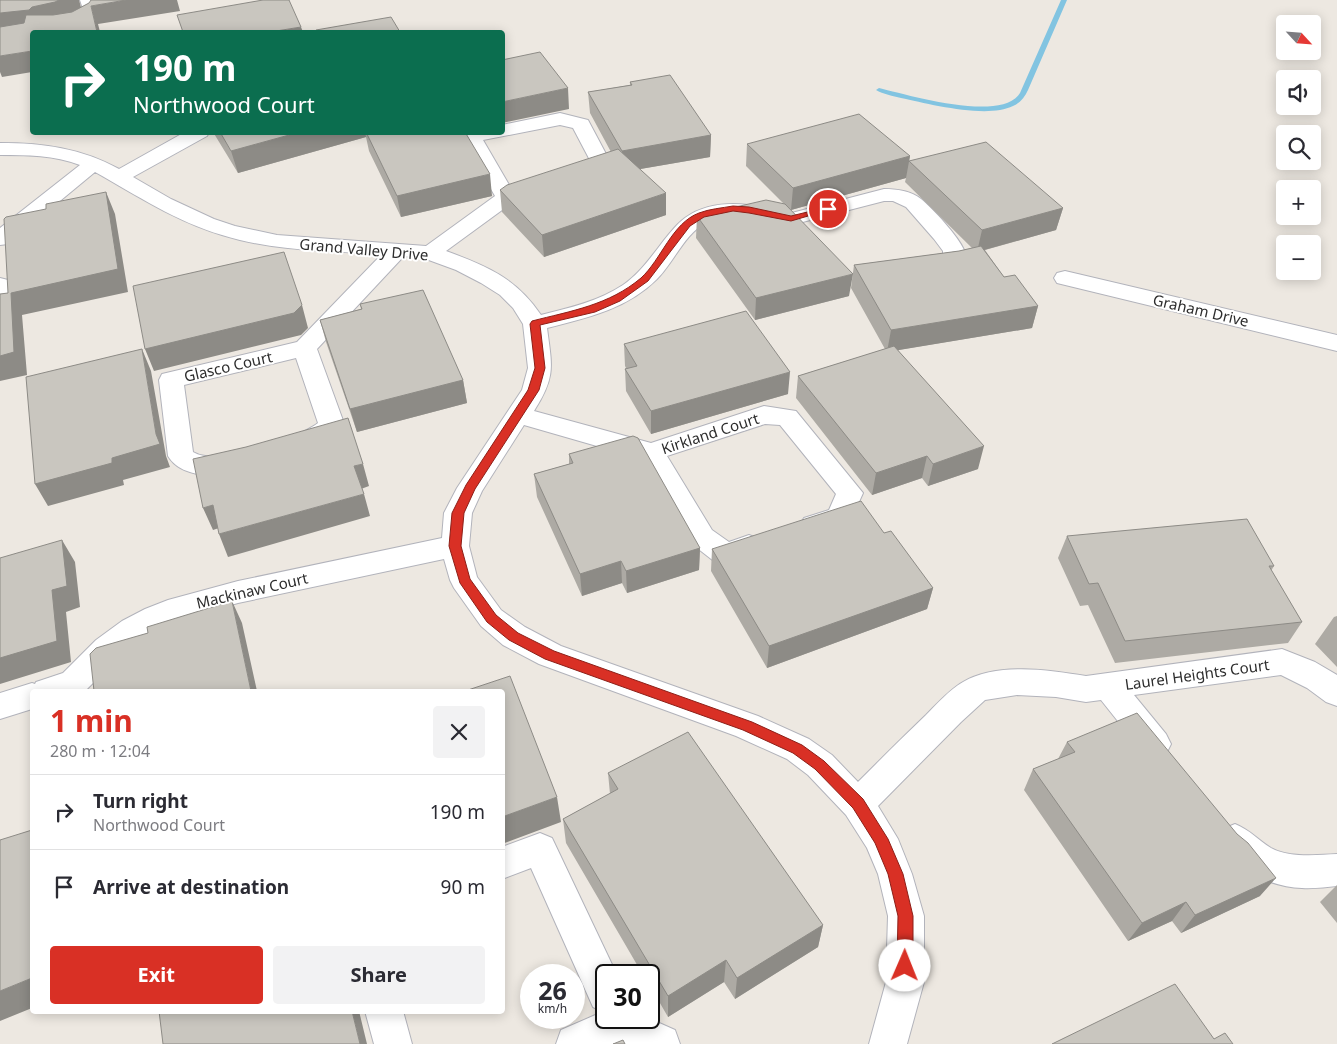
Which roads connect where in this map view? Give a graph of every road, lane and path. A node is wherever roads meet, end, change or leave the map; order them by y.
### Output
1 (88, 0) edge
2 (61, 30) edge
3 (505, 130) edge
4 (195, 135) edge
5 (483, 135) edge
6 (0, 149) edge
7 (94, 163) junction
8 (119, 177) junction
9 (506, 198) junction
10 (791, 219) junction
11 (810, 238) edge
12 (0, 239) edge
13 (399, 249) junction
14 (430, 254) junction
15 (906, 270) edge
16 (1064, 278) dead end
17 (0, 285) edge
18 (0, 310) edge
19 (535, 324) junction
20 (1337, 343) edge
21 (305, 348) junction
22 (519, 415) junction
23 (286, 448) edge
24 (651, 452) junction
25 (249, 460) edge
26 (455, 546) junction
27 (1109, 687) junction
28 (65, 689) edge
29 (1337, 693) edge
30 (30, 697) edge
31 (0, 706) edge
32 (1172, 764) edge
33 (858, 804) junction
34 (1217, 818) edge
35 (505, 862) edge
36 (1337, 870) edge
37 (595, 970) edge
38 (385, 1014) edge
39 (595, 1028) edge
40 (639, 1029) edge
41 (393, 1044) edge
42 (575, 1044) edge
43 (661, 1044) edge
44 (888, 1044) edge

1 - 2 street
3 - 9 street
4 - 8 street
5 - 9 street
6 - 7 street, Grand Valley Drive
7 - 8 street, Grand Valley Drive
7 - 12 street
8 - 13 street, Grand Valley Drive
9 - 14 street
10 - 11 street
10 - 15 street
10 - 19 street
13 - 14 street, Grand Valley Drive
13 - 21 street
14 - 19 street, Grand Valley Drive
16 - 20 street, Graham Drive
17 - 18 street
19 - 22 street, Grand Valley Drive
21 - 23 street
21 - 25 street, Glasco Court
22 - 24 street, Kirkland Court
22 - 26 street, Grand Valley Drive
24 - 24 street, Kirkland Court
26 - 28 street, Mackinaw Court
26 - 33 street, Grand Valley Drive
27 - 29 street, Laurel Heights Court
27 - 32 street, Laurel Heights Court
27 - 33 street, Laurel Heights Court
30 - 31 street
33 - 44 street, Grand Valley Drive
34 - 36 street
35 - 37 street
38 - 41 street
39 - 42 street
40 - 43 street

